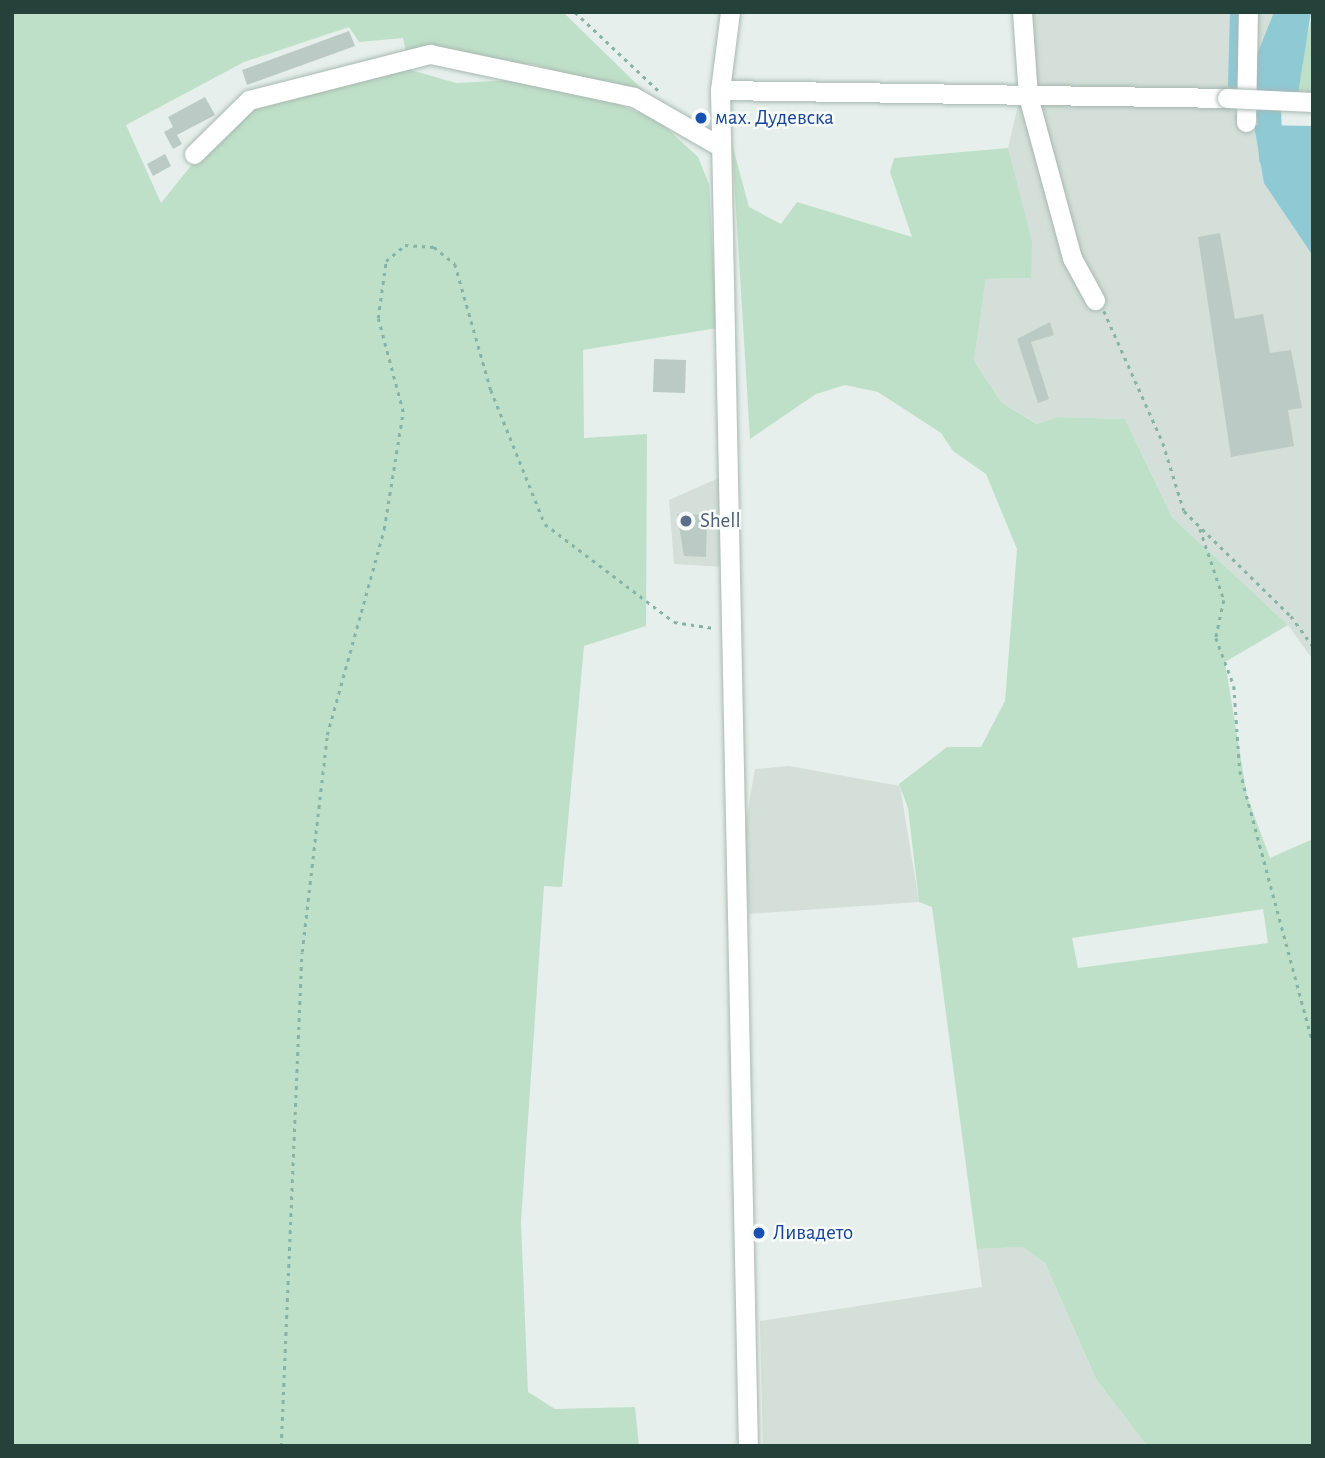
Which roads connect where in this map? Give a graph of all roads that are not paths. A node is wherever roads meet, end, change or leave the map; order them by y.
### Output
1 (730, 12) edge
2 (1022, 12) edge
3 (1248, 12) edge
4 (720, 90) junction
5 (1028, 96) junction
6 (1313, 102) edge
7 (1246, 122) dead end
8 (721, 147) junction
9 (194, 154) dead end
10 (1095, 300) road end
11 (748, 1446) edge

1 - 4 street
2 - 5 street
3 - 7 street
4 - 5 street
4 - 8 street
5 - 6 street, bridge
5 - 10 street
8 - 9 street
8 - 11 street

